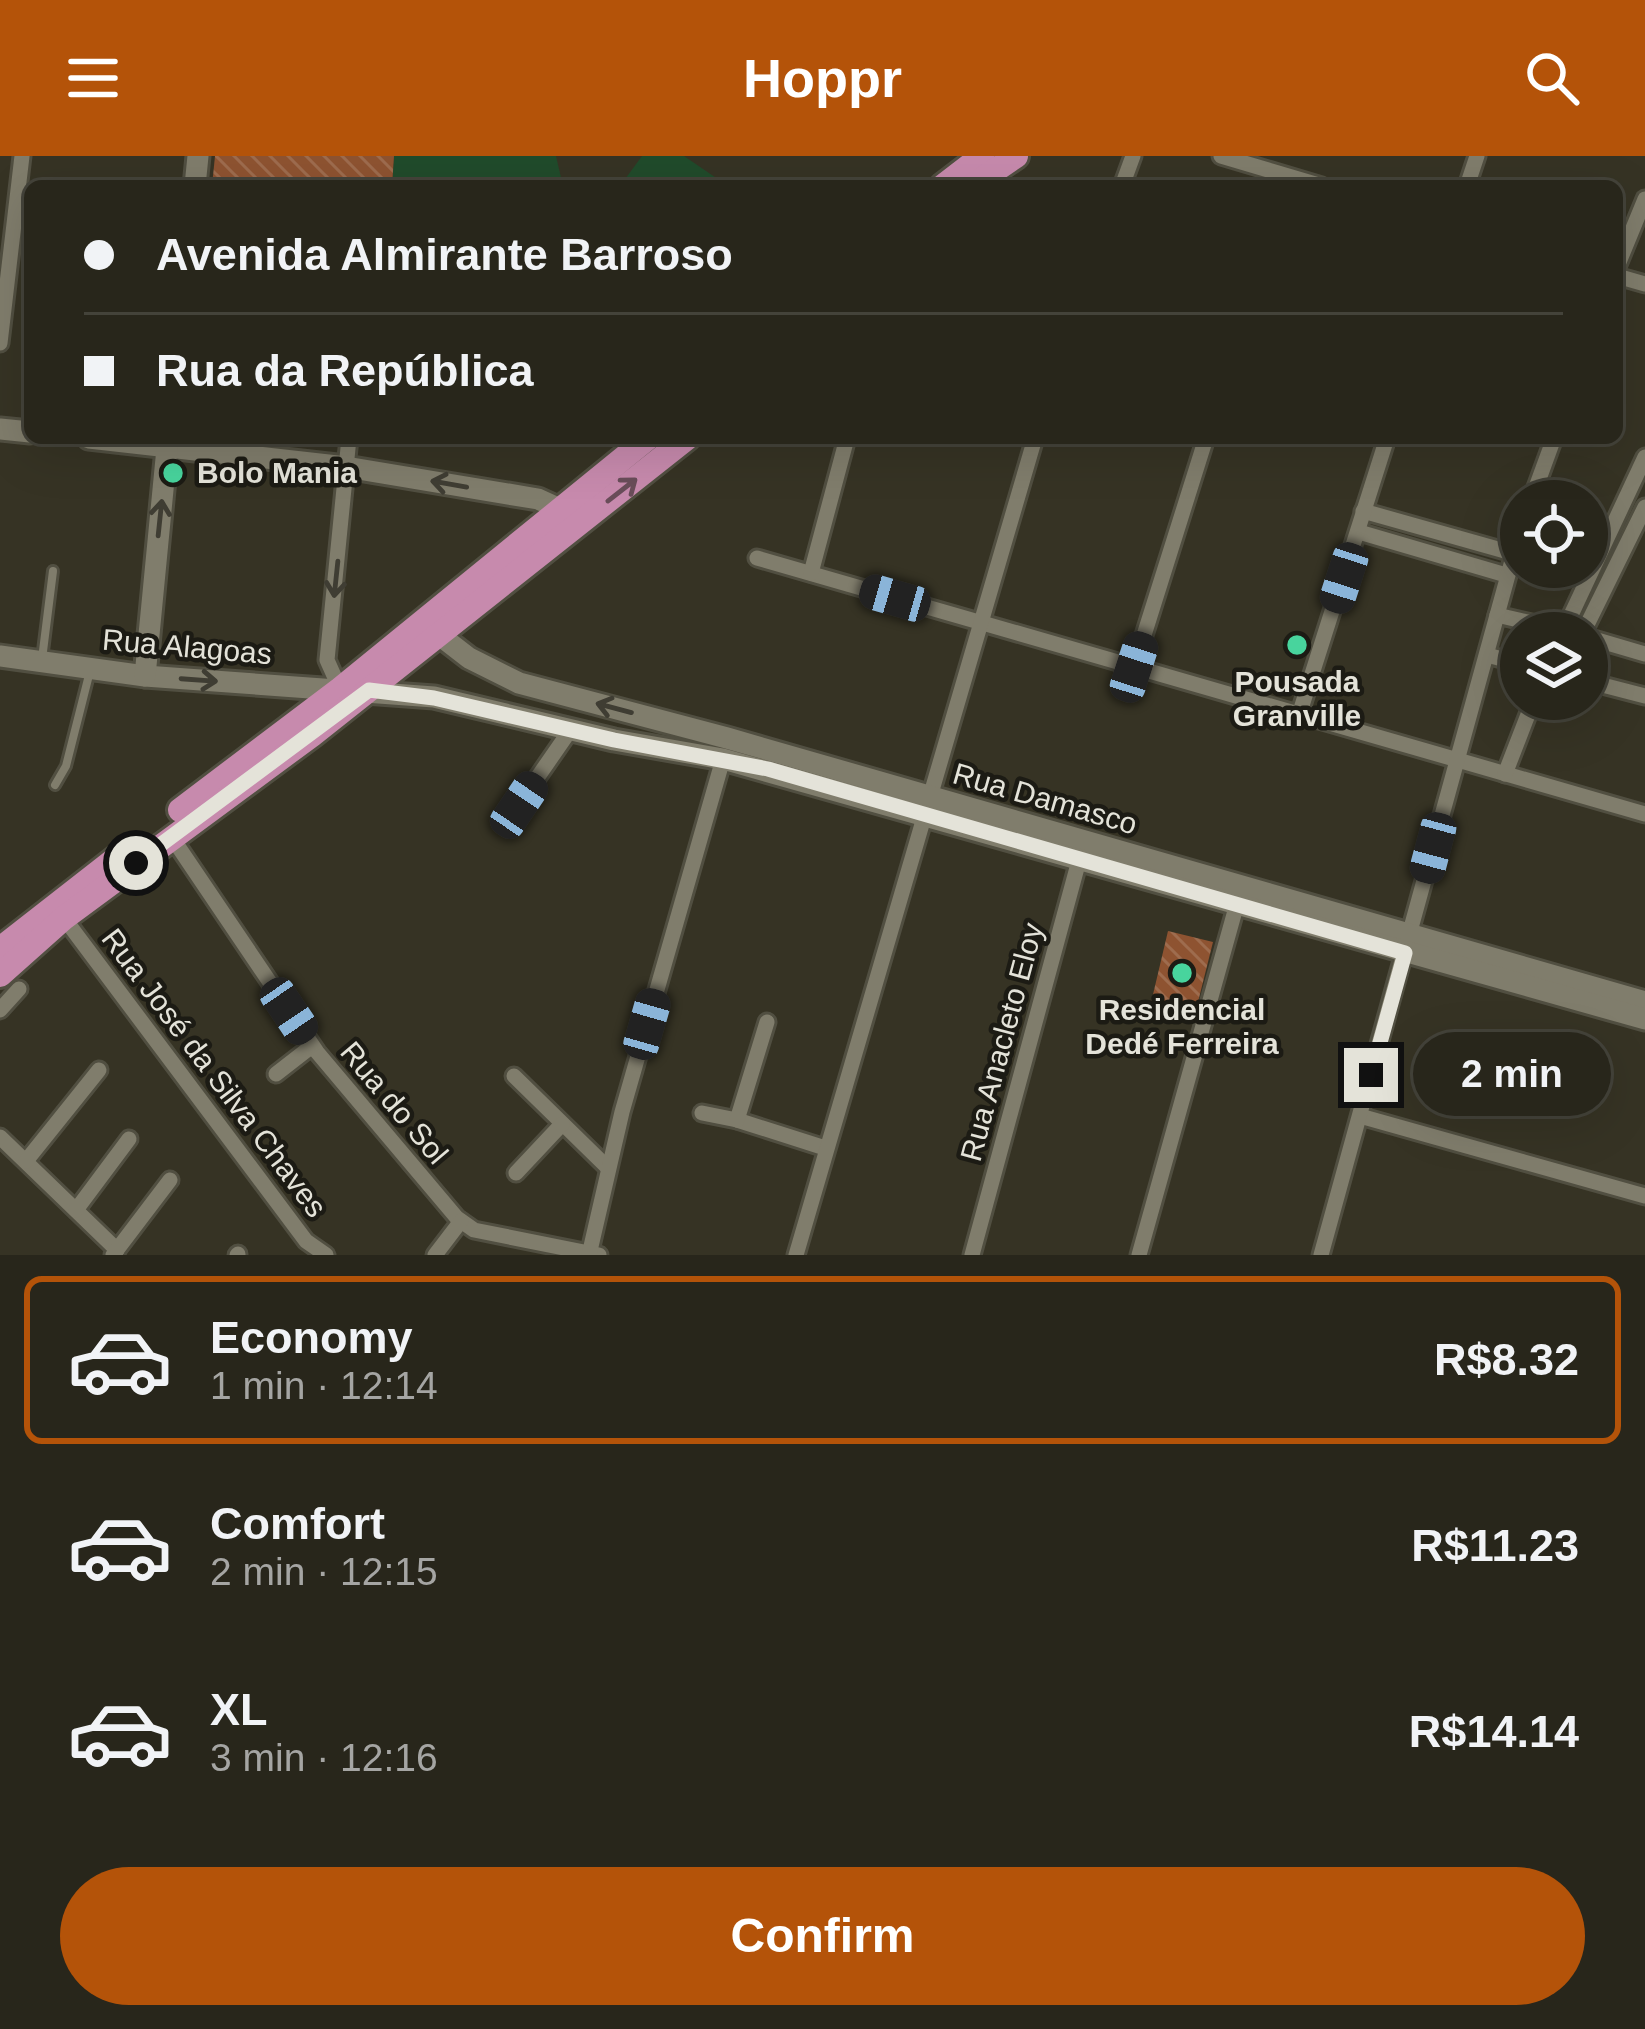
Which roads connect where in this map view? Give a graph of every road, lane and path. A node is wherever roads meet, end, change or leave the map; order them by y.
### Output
1 (22, 156) edge
2 (982, 156) edge
3 (1016, 156) edge
4 (1221, 156) edge
5 (951, 180) edge
6 (981, 180) edge
7 (1285, 180) edge
8 (1645, 199) edge
9 (1623, 256) edge
10 (0, 343) edge
11 (168, 444) edge
12 (182, 444) edge
13 (349, 444) edge
14 (641, 444) edge
15 (678, 444) edge
16 (845, 444) edge
17 (1033, 444) edge
18 (1204, 444) edge
19 (1385, 444) edge
20 (1552, 444) edge
21 (1645, 457) edge
22 (346, 467) junction
23 (1539, 480) edge
24 (1638, 489) edge
25 (1645, 507) edge
26 (562, 510) junction
27 (1364, 511) junction
28 (1359, 532) junction
29 (560, 537) junction
30 (1500, 550) edge
31 (757, 557) dead end
32 (53, 571) dead end
33 (811, 573) junction
34 (1500, 573) edge
35 (1503, 588) edge
36 (1579, 612) edge
37 (1596, 612) edge
38 (1497, 614) junction
39 (1500, 615) edge
40 (978, 622) junction
41 (438, 634) junction
42 (1608, 642) edge
43 (1645, 654) edge
44 (1487, 655) junction
45 (0, 656) edge
46 (1500, 658) edge
47 (42, 660) junction
48 (1134, 667) junction
49 (91, 669) junction
50 (145, 676) junction
51 (1608, 686) edge
52 (340, 688) junction
53 (369, 690) junction
54 (1645, 696) edge
55 (1299, 715) junction
56 (1526, 720) edge
57 (571, 729) junction
58 (723, 759) junction
59 (1456, 760) junction
60 (1505, 774) junction
61 (55, 784) dead end
62 (519, 805) dead end
63 (927, 807) junction
64 (1645, 814) edge
65 (171, 836) junction
66 (1082, 852) junction
67 (1239, 897) junction
68 (64, 918) junction
69 (1407, 944) junction
70 (0, 949) edge
71 (9, 982) edge
72 (1645, 1002) edge
73 (0, 1010) edge
74 (1645, 1019) edge
75 (767, 1022) dead end
76 (312, 1046) junction
77 (99, 1070) dead end
78 (276, 1075) dead end
79 (514, 1076) dead end
80 (702, 1113) dead end
81 (1360, 1116) junction
82 (737, 1120) junction
83 (562, 1124) junction
84 (0, 1137) edge
85 (128, 1138) dead end
86 (825, 1148) junction
87 (26, 1161) junction
88 (608, 1168) junction
89 (516, 1173) dead end
90 (170, 1180) dead end
91 (1645, 1196) edge
92 (76, 1210) junction
93 (461, 1221) junction
94 (115, 1252) edge
95 (592, 1254) edge
96 (326, 1255) edge
97 (435, 1255) edge
98 (796, 1255) edge
99 (972, 1255) edge
100 (1139, 1255) edge
101 (1321, 1255) edge

1 - 10 street
2 - 5 main road
3 - 6 main road
4 - 7 street
8 - 9 street
50 -> 11 street
12 - 22 street
13 - 22 street
14 - 26 main road
29 -> 15 main road
16 - 33 street
17 - 40 street
18 - 48 street
19 - 27 street
20 - 23 street
21 - 24 street
26 -> 22 street
22 -> 52 street
24 - 36 street
25 - 37 street
26 - 29 street
26 - 52 main road
27 - 28 street
27 - 30 street
28 - 34 street
28 - 55 street
29 - 41 main road
31 - 33 street
32 - 47 lane
33 - 40 street
35 - 38 street
38 - 39 street
38 - 44 street
40 - 48 street
40 - 63 street
41 - 53 main road
63 -> 41 street, Rua Damasco
42 - 43 street
44 - 46 street
44 - 59 street
45 - 47 street, Rua Alagoas
47 - 49 street, Rua Alagoas
48 - 55 street
49 - 50 street, Rua Alagoas
49 - 61 lane
50 -> 52 street, Rua Alagoas
51 - 54 street
52 - 53 street, Rua Alagoas
52 - 70 main road
53 - 57 street, Rua Damasco
53 - 65 main road
55 - 59 street
56 - 60 street
57 - 58 street, Rua Damasco
57 - 62 street
58 - 63 street, Rua Damasco
58 - 88 street
59 - 60 street
59 - 69 street
60 - 64 street
63 - 66 street, Rua Damasco
63 - 86 street
65 - 68 main road
65 - 76 street, Rua do Sol
66 - 67 street, Rua Damasco
66 - 99 street, Rua Anacleto Eloy
67 - 69 street, Rua Damasco
67 - 100 street
68 - 71 main road
68 - 96 street, Rua José da Silva Chaves
69 - 72 street, Rua Damasco
69 - 74 street, Rua Damasco
69 - 81 street
71 - 73 street
75 - 82 street
76 - 78 street
76 - 93 street, Rua do Sol
77 - 87 street
79 - 83 street
80 - 82 street
81 - 91 street
81 - 101 street
82 - 86 street
83 - 88 street
83 - 89 street
84 - 87 street
85 - 92 street
86 - 98 street
87 - 92 street
88 - 95 street
90 - 94 street
92 - 94 street
93 - 95 street
93 - 97 street

